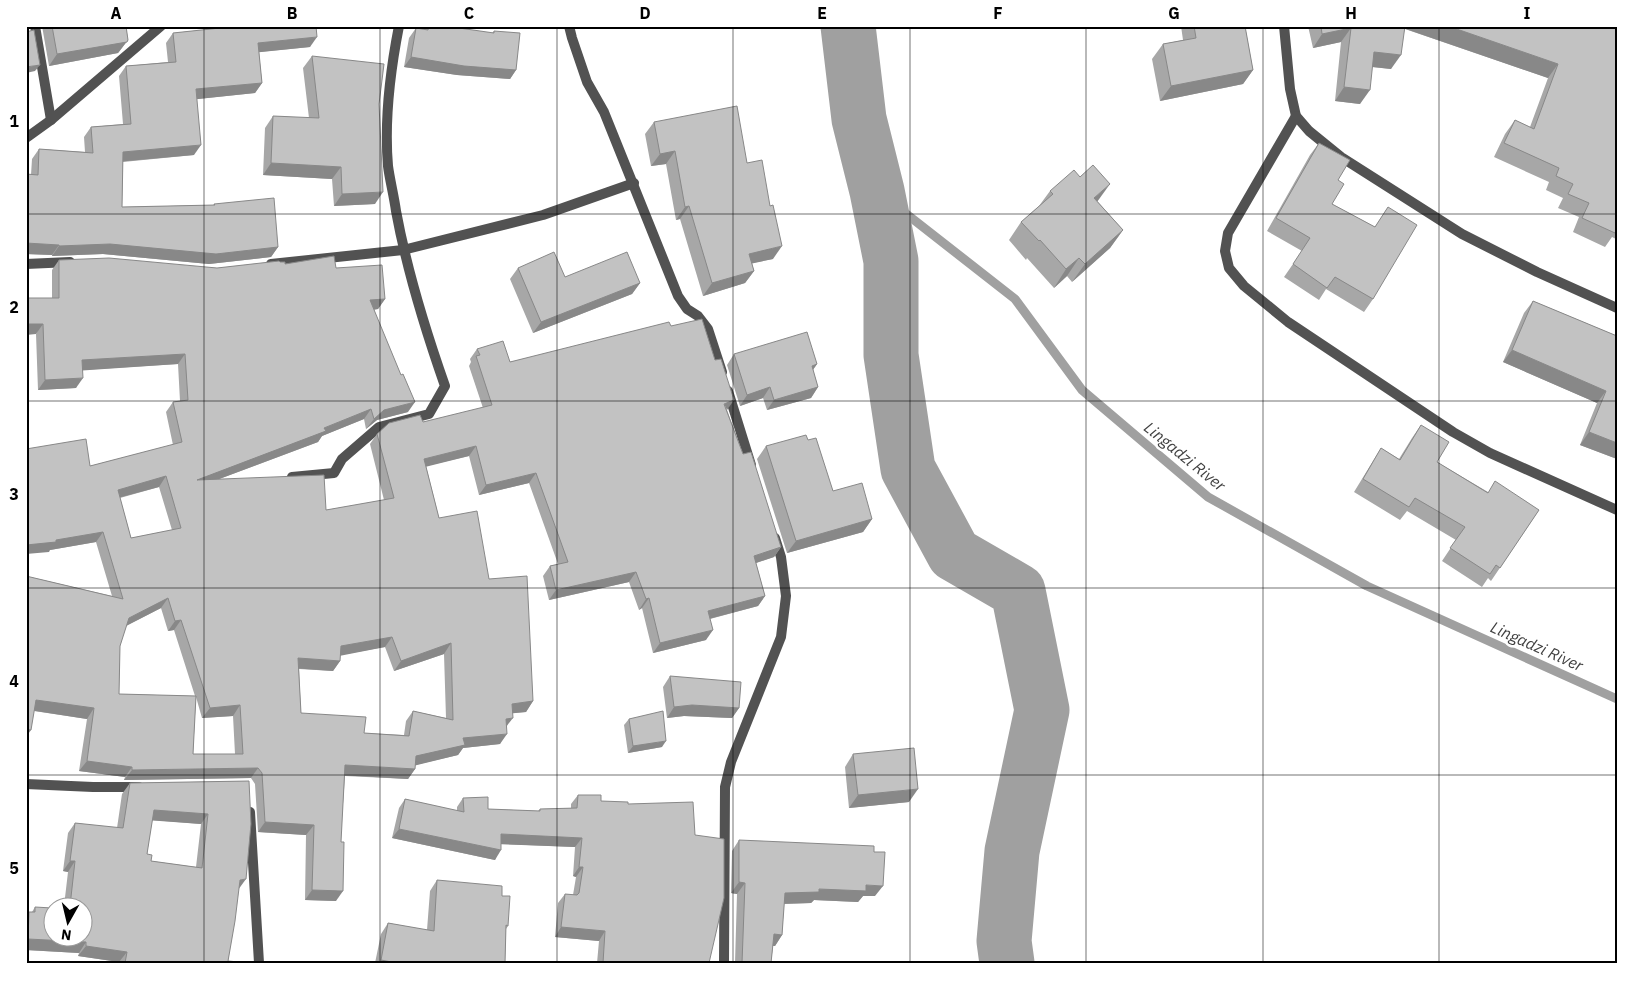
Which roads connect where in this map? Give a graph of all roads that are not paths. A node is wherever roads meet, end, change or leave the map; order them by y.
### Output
1 (35, 26) edge
2 (161, 26) edge
3 (399, 26) edge
4 (569, 26) edge
5 (1284, 26) edge
6 (1296, 116) junction
7 (51, 120) junction
8 (26, 138) edge
9 (634, 184) junction
10 (404, 250) junction
11 (84, 262) edge
12 (26, 264) edge
13 (258, 266) edge
14 (1617, 308) edge
15 (754, 472) edge
16 (292, 477) edge
17 (1617, 510) edge
18 (772, 529) edge
19 (26, 784) edge
20 (152, 786) edge
21 (250, 802) edge
22 (259, 963) edge
23 (724, 963) edge

1 - 7 street
2 - 7 street
3 - 10 street
4 - 9 street
5 - 6 street
6 - 14 street
6 - 17 street
7 - 8 street
9 - 10 street
9 - 15 street
10 - 13 street
10 - 16 street
11 - 12 street
18 - 23 street
19 - 20 street
21 - 22 street

